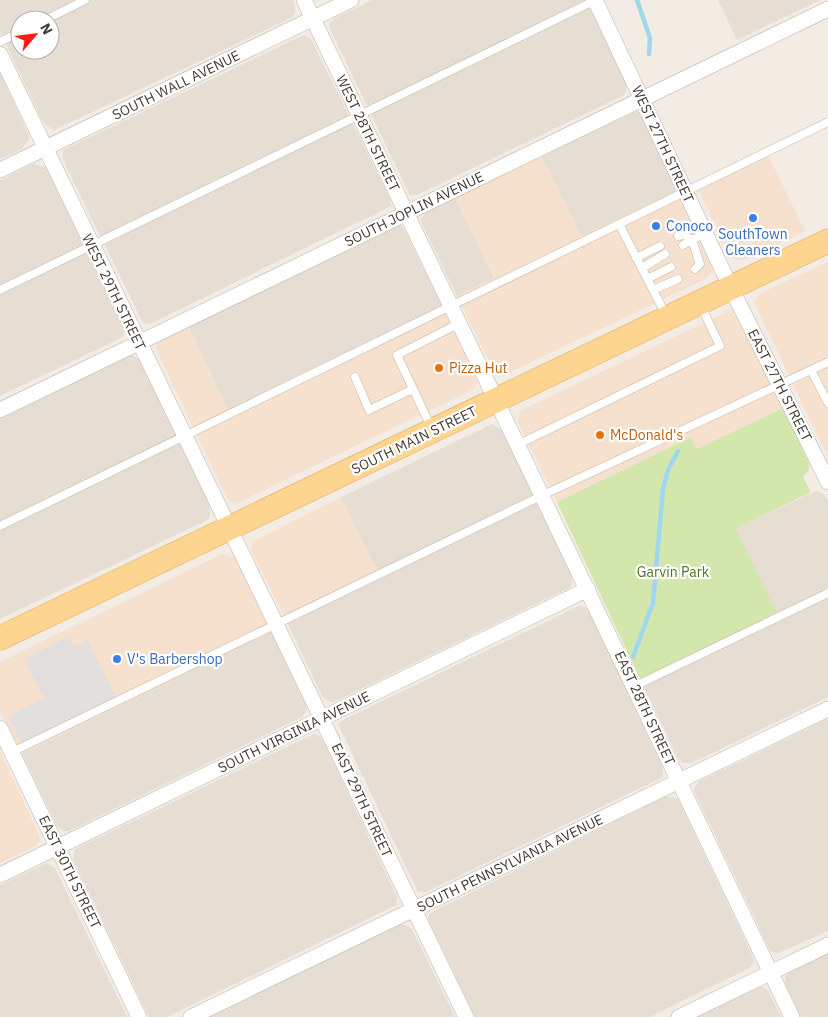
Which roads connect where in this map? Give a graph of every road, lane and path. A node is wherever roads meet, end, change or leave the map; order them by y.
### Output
1 (85, 0) edge
2 (304, 0) edge
3 (351, 0) edge
4 (595, 0) edge
5 (828, 9) edge
6 (60, 12) edge
7 (313, 18) junction
8 (0, 54) edge
9 (641, 99) junction
10 (360, 115) junction
11 (828, 122) edge
12 (45, 148) junction
13 (0, 170) edge
14 (685, 192) junction
15 (407, 212) junction
16 (619, 224) junction
17 (678, 236) dead end
18 (698, 236) junction
19 (828, 241) edge
20 (92, 245) junction
21 (683, 245) dead end
22 (660, 246) dead end
23 (665, 254) dead end
24 (698, 254) junction
25 (636, 258) junction
26 (690, 258) dead end
27 (671, 267) dead end
28 (642, 268) junction
29 (695, 269) dead end
30 (647, 279) junction
31 (678, 279) dead end
32 (731, 288) junction
33 (0, 290) edge
34 (653, 290) junction
35 (699, 304) junction
36 (452, 306) junction
37 (668, 319) junction
38 (460, 323) junction
39 (139, 342) junction
40 (828, 362) edge
41 (811, 370) junction
42 (355, 377) dead end
43 (780, 385) junction
44 (413, 389) junction
45 (498, 400) junction
46 (828, 403) edge
47 (0, 410) edge
48 (432, 432) junction
49 (184, 436) junction
50 (519, 444) junction
51 (827, 477) edge
52 (543, 495) junction
53 (0, 526) edge
54 (230, 529) junction
55 (588, 589) junction
56 (828, 593) edge
57 (276, 624) junction
58 (0, 638) edge
59 (635, 686) junction
60 (828, 709) edge
61 (323, 718) junction
62 (0, 728) edge
63 (12, 752) junction
64 (679, 780) junction
65 (58, 848) junction
66 (0, 875) edge
67 (414, 909) junction
68 (828, 945) edge
69 (771, 973) junction
70 (139, 1017) edge
71 (191, 1017) edge
72 (466, 1017) edge
73 (679, 1017) edge
74 (792, 1017) edge

1 - 6 lane
2 - 7 street, WEST 28TH STREET
3 - 7 street, SOUTH WALL AVENUE
4 - 9 street, WEST 27TH STREET
4 - 10 lane
5 - 9 street, SOUTH JOPLIN AVENUE
7 - 10 street, WEST 28TH STREET
7 - 12 street, SOUTH WALL AVENUE
8 - 12 street, WEST 29TH STREET
9 - 14 street, WEST 27TH STREET
9 - 15 street, SOUTH JOPLIN AVENUE
10 - 15 street, WEST 28TH STREET
10 - 20 lane
11 - 14 lane
12 - 13 street, SOUTH WALL AVENUE
12 - 20 street, WEST 29TH STREET
14 - 16 lane
14 - 18 street, WEST 27TH STREET
15 - 36 street, WEST 28TH STREET
15 - 39 street, SOUTH JOPLIN AVENUE
16 - 25 lane
16 - 36 lane
17 - 18 lane
18 - 21 lane
18 - 24 lane
18 - 32 street, WEST 27TH STREET
19 - 32 main road, SOUTH MAIN STREET
20 - 33 lane
20 - 39 street, WEST 29TH STREET
22 - 25 lane
23 - 28 lane
24 - 26 lane
24 - 29 lane
25 - 28 lane
27 - 30 lane
28 - 30 lane
30 - 34 lane
31 - 34 lane
32 - 35 main road, SOUTH MAIN STREET
32 - 43 street, EAST 27TH STREET
34 - 37 lane
35 - 37 main road, SOUTH MAIN STREET
35 - 50 lane
36 - 38 street, WEST 28TH STREET
36 - 49 lane
37 - 45 main road, SOUTH MAIN STREET
38 - 44 lane
38 - 45 street, WEST 28TH STREET
39 - 47 street, SOUTH JOPLIN AVENUE
39 - 49 street, WEST 29TH STREET
40 - 41 lane
41 - 43 lane
41 - 46 lane
42 - 44 lane
43 - 51 street, EAST 27TH STREET
43 - 52 lane
44 - 48 lane
45 - 48 main road, SOUTH MAIN STREET
45 - 50 street, EAST 28TH STREET
48 - 54 main road, SOUTH MAIN STREET
49 - 53 lane
49 - 54 street, WEST 29TH STREET
50 - 52 street, EAST 28TH STREET
52 - 55 street, EAST 28TH STREET
52 - 57 lane
54 - 57 street, EAST 29TH STREET
54 - 58 main road, SOUTH MAIN STREET
55 - 59 street, EAST 28TH STREET
55 - 61 street, SOUTH VIRGINIA AVENUE
56 - 59 lane
57 - 61 street, EAST 29TH STREET
57 - 63 lane
59 - 64 street, EAST 28TH STREET
60 - 64 street, SOUTH PENNSYLVANIA AVENUE
61 - 65 street, SOUTH VIRGINIA AVENUE
61 - 67 street, EAST 29TH STREET
62 - 63 street, EAST 30TH STREET
63 - 65 street, EAST 30TH STREET
64 - 67 street, SOUTH PENNSYLVANIA AVENUE
64 - 69 street, EAST 28TH STREET
65 - 66 street, SOUTH VIRGINIA AVENUE
65 - 70 street, EAST 30TH STREET
67 - 71 street, SOUTH PENNSYLVANIA AVENUE
67 - 72 street, EAST 29TH STREET
68 - 69 street
69 - 73 street
69 - 74 street, EAST 28TH STREET

